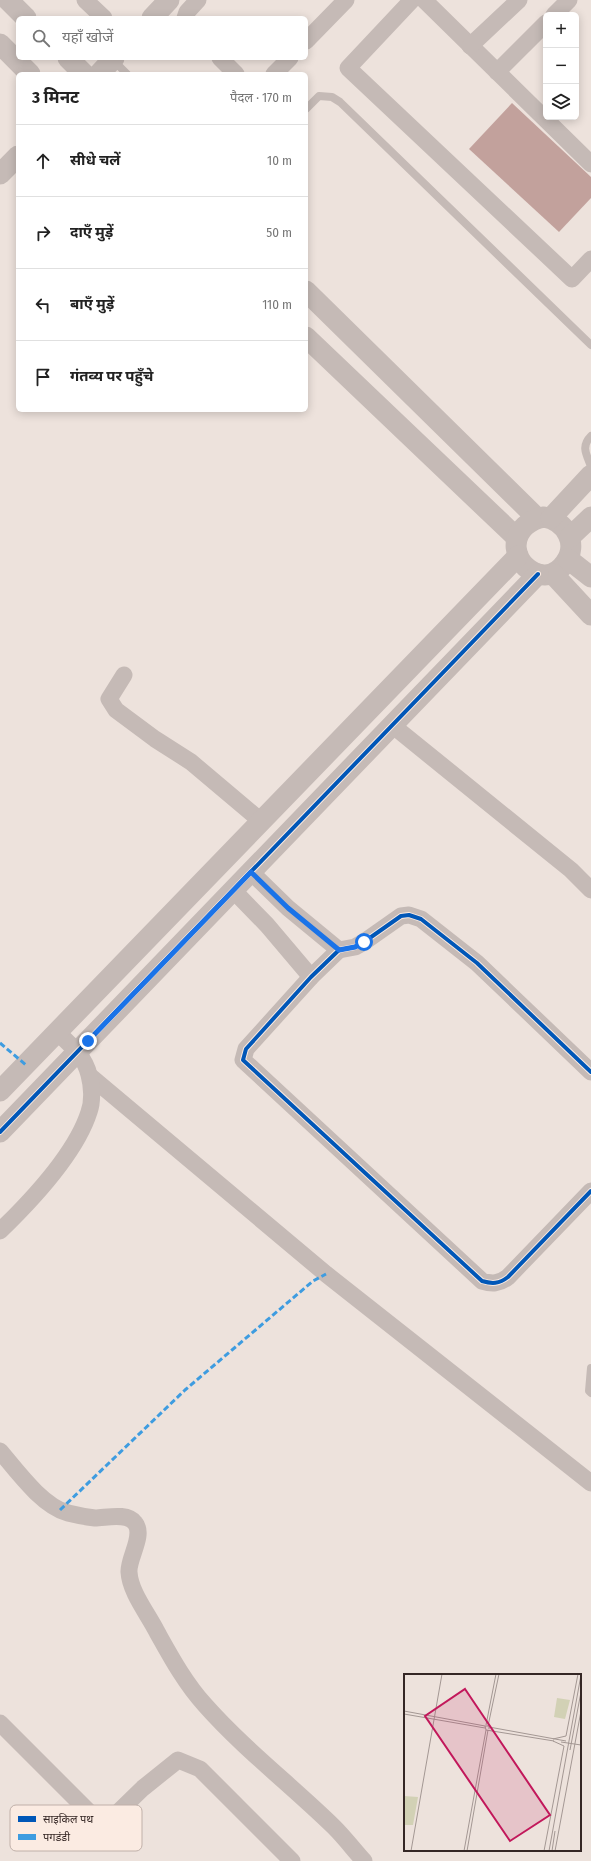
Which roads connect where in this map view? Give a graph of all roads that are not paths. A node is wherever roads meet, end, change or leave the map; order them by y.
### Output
1 (8, 0) edge
2 (85, 0) edge
3 (168, 0) edge
4 (198, 0) edge
5 (346, 0) edge
6 (412, 0) edge
7 (424, 0) edge
8 (519, 0) edge
9 (24, 16) edge
10 (102, 16) edge
11 (154, 16) edge
12 (185, 16) edge
13 (543, 26) edge
14 (308, 39) edge
15 (0, 44) edge
16 (470, 46) junction
17 (16, 60) edge
18 (16, 60) edge
19 (70, 60) edge
20 (222, 60) edge
21 (288, 60) edge
22 (108, 64) edge
23 (28, 72) edge
24 (82, 72) edge
25 (123, 72) edge
26 (234, 72) edge
27 (276, 72) edge
28 (497, 72) junction
29 (308, 107) edge
30 (16, 158) edge
31 (591, 164) edge
32 (0, 174) edge
33 (591, 259) edge
34 (308, 292) edge
35 (308, 339) edge
36 (591, 345) edge
37 (591, 436) edge
38 (591, 466) edge
39 (591, 475) edge
40 (591, 517) edge
41 (544, 518) junction
42 (570, 537) junction
43 (517, 547) junction
44 (568, 559) junction
45 (545, 574) junction
46 (591, 577) edge
47 (591, 615) edge
48 (124, 675) dead end
49 (392, 725) junction
50 (261, 821) junction
51 (251, 872) junction
52 (233, 890) junction
53 (591, 890) edge
54 (339, 950) junction
55 (311, 977) junction
56 (57, 1032) junction
57 (78, 1052) junction
58 (591, 1072) edge
59 (90, 1076) junction
60 (0, 1091) edge
61 (0, 1132) edge
62 (591, 1191) edge
63 (0, 1230) edge
64 (591, 1368) edge
65 (591, 1393) edge
66 (0, 1451) edge
67 (591, 1483) edge
68 (0, 1723) edge
69 (82, 1805) edge
70 (126, 1805) edge
71 (292, 1861) edge
72 (364, 1861) edge

1 - 9 street
2 - 10 street
3 - 11 street
4 - 12 street
5 - 14 street
6 - 33 street
7 - 16 street
8 - 16 street
13 - 28 street
15 - 18 street
16 - 28 street
17 - 23 street
19 - 24 street
20 - 26 street
21 - 27 street
22 - 25 lane
28 - 31 street
29 - 36 lane
30 - 32 street
34 - 41 street
35 - 43 street
37 - 38 lane
39 - 41 street
40 - 42 street
41 - 42 street
41 - 43 street
42 - 44 street
43 - 45 street
43 - 50 street
44 - 45 street
44 - 46 street
45 - 47 street
45 - 49 street
48 - 50 street
49 - 51 street
49 - 53 street
50 - 56 street
51 - 52 street
51 - 54 street
52 - 55 street
52 - 57 street
54 - 55 street
54 - 58 street
55 - 62 street
56 - 57 street
56 - 60 street
57 - 59 street
57 - 61 street
59 - 63 street
59 - 67 street
64 - 65 lane
66 - 72 street
68 - 69 street
70 - 71 street

